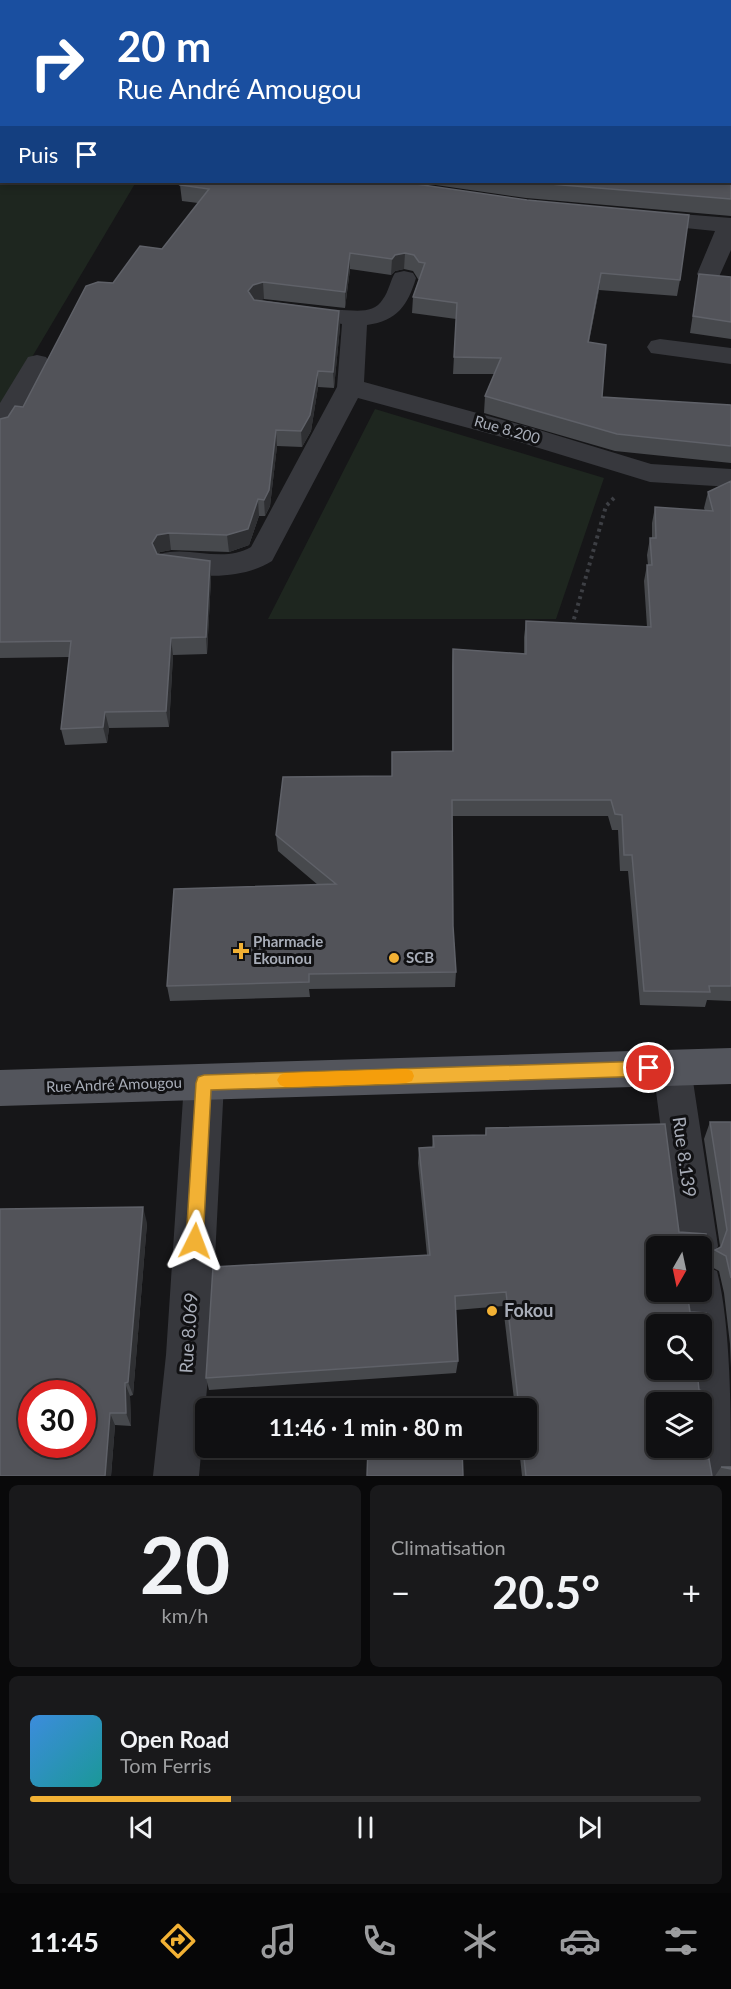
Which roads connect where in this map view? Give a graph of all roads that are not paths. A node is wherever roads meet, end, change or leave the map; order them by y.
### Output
1 (626, 216) edge
2 (730, 225) edge
3 (709, 274) edge
4 (404, 278) edge
5 (309, 314) edge
6 (355, 318) junction
7 (660, 347) dead end
8 (731, 356) edge
9 (37, 363) dead end
10 (350, 387) junction
11 (0, 426) edge
12 (731, 478) edge
13 (171, 561) edge
14 (731, 1066) edge
15 (672, 1068) junction
16 (204, 1083) junction
17 (0, 1088) edge
18 (696, 1236) edge
19 (704, 1302) edge
20 (176, 1476) edge
21 (728, 1476) edge

1 - 2 street
2 - 3 street
4 - 6 street
5 - 6 street
6 - 10 street
7 - 8 street
9 - 11 street
10 - 12 street, Rue 8.200
10 - 13 street
14 - 15 main road, Rue André Amougou
15 - 16 main road, Rue André Amougou
15 - 18 street, Rue 8.139
16 - 17 main road, Rue André Amougou
16 - 20 street, Rue 8.069
19 - 21 street

